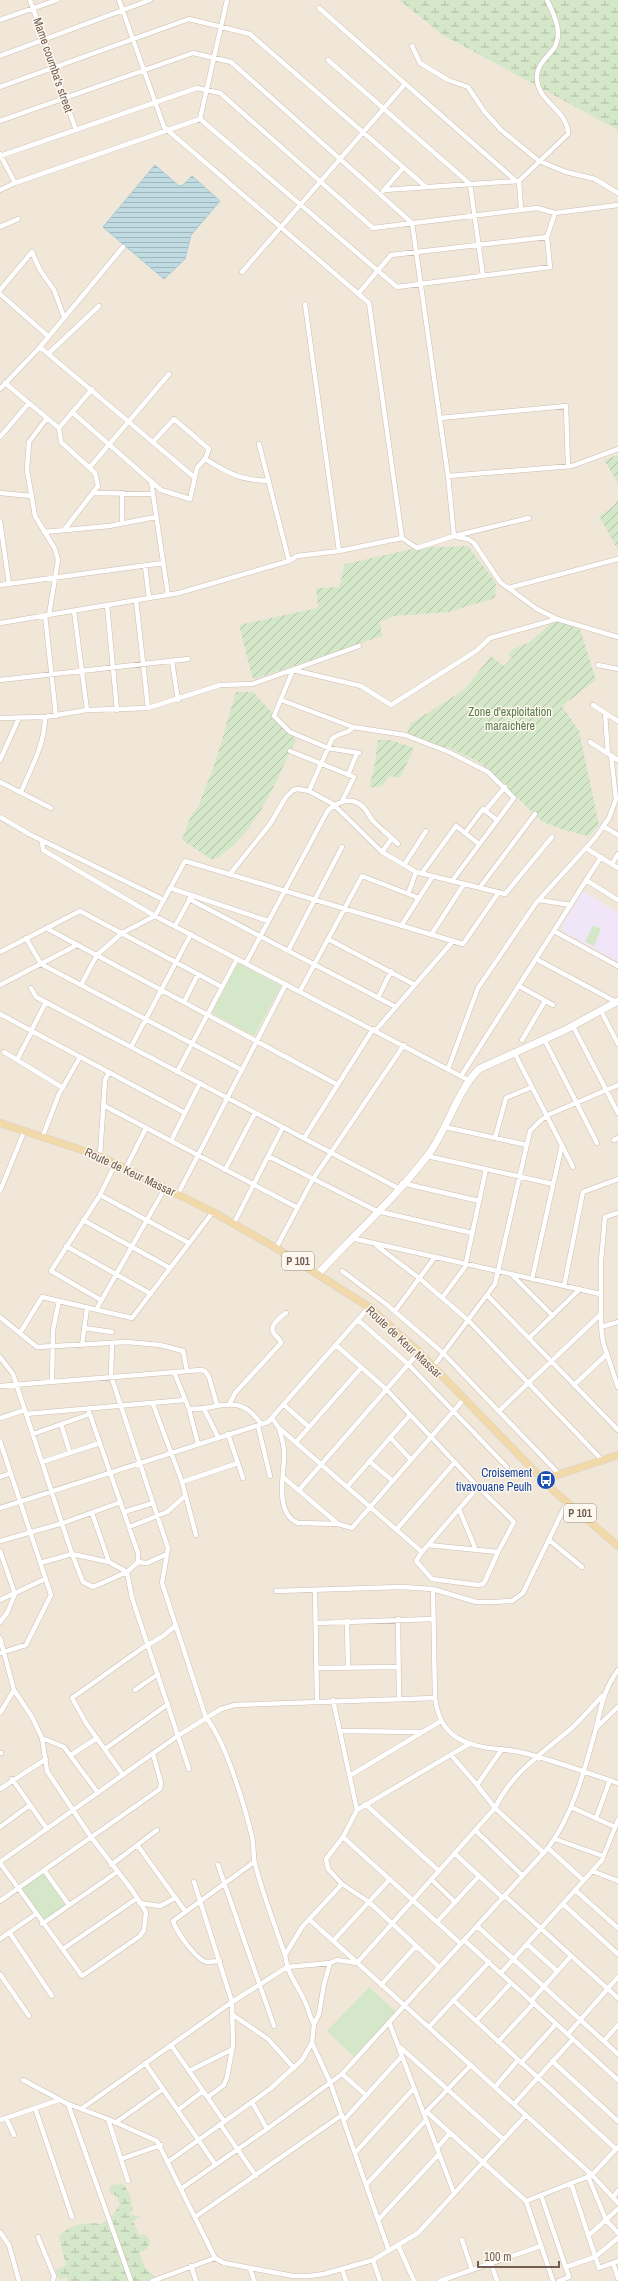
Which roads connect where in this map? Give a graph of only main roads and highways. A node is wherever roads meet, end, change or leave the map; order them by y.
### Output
1 (0, 1123) edge
2 (618, 1455) edge
3 (542, 1480) junction
4 (618, 1546) edge

1 - 3 main road, Route de Keur Massar / P 101
2 - 3 main road
3 - 4 main road, Route de Keur Massar / P 101

